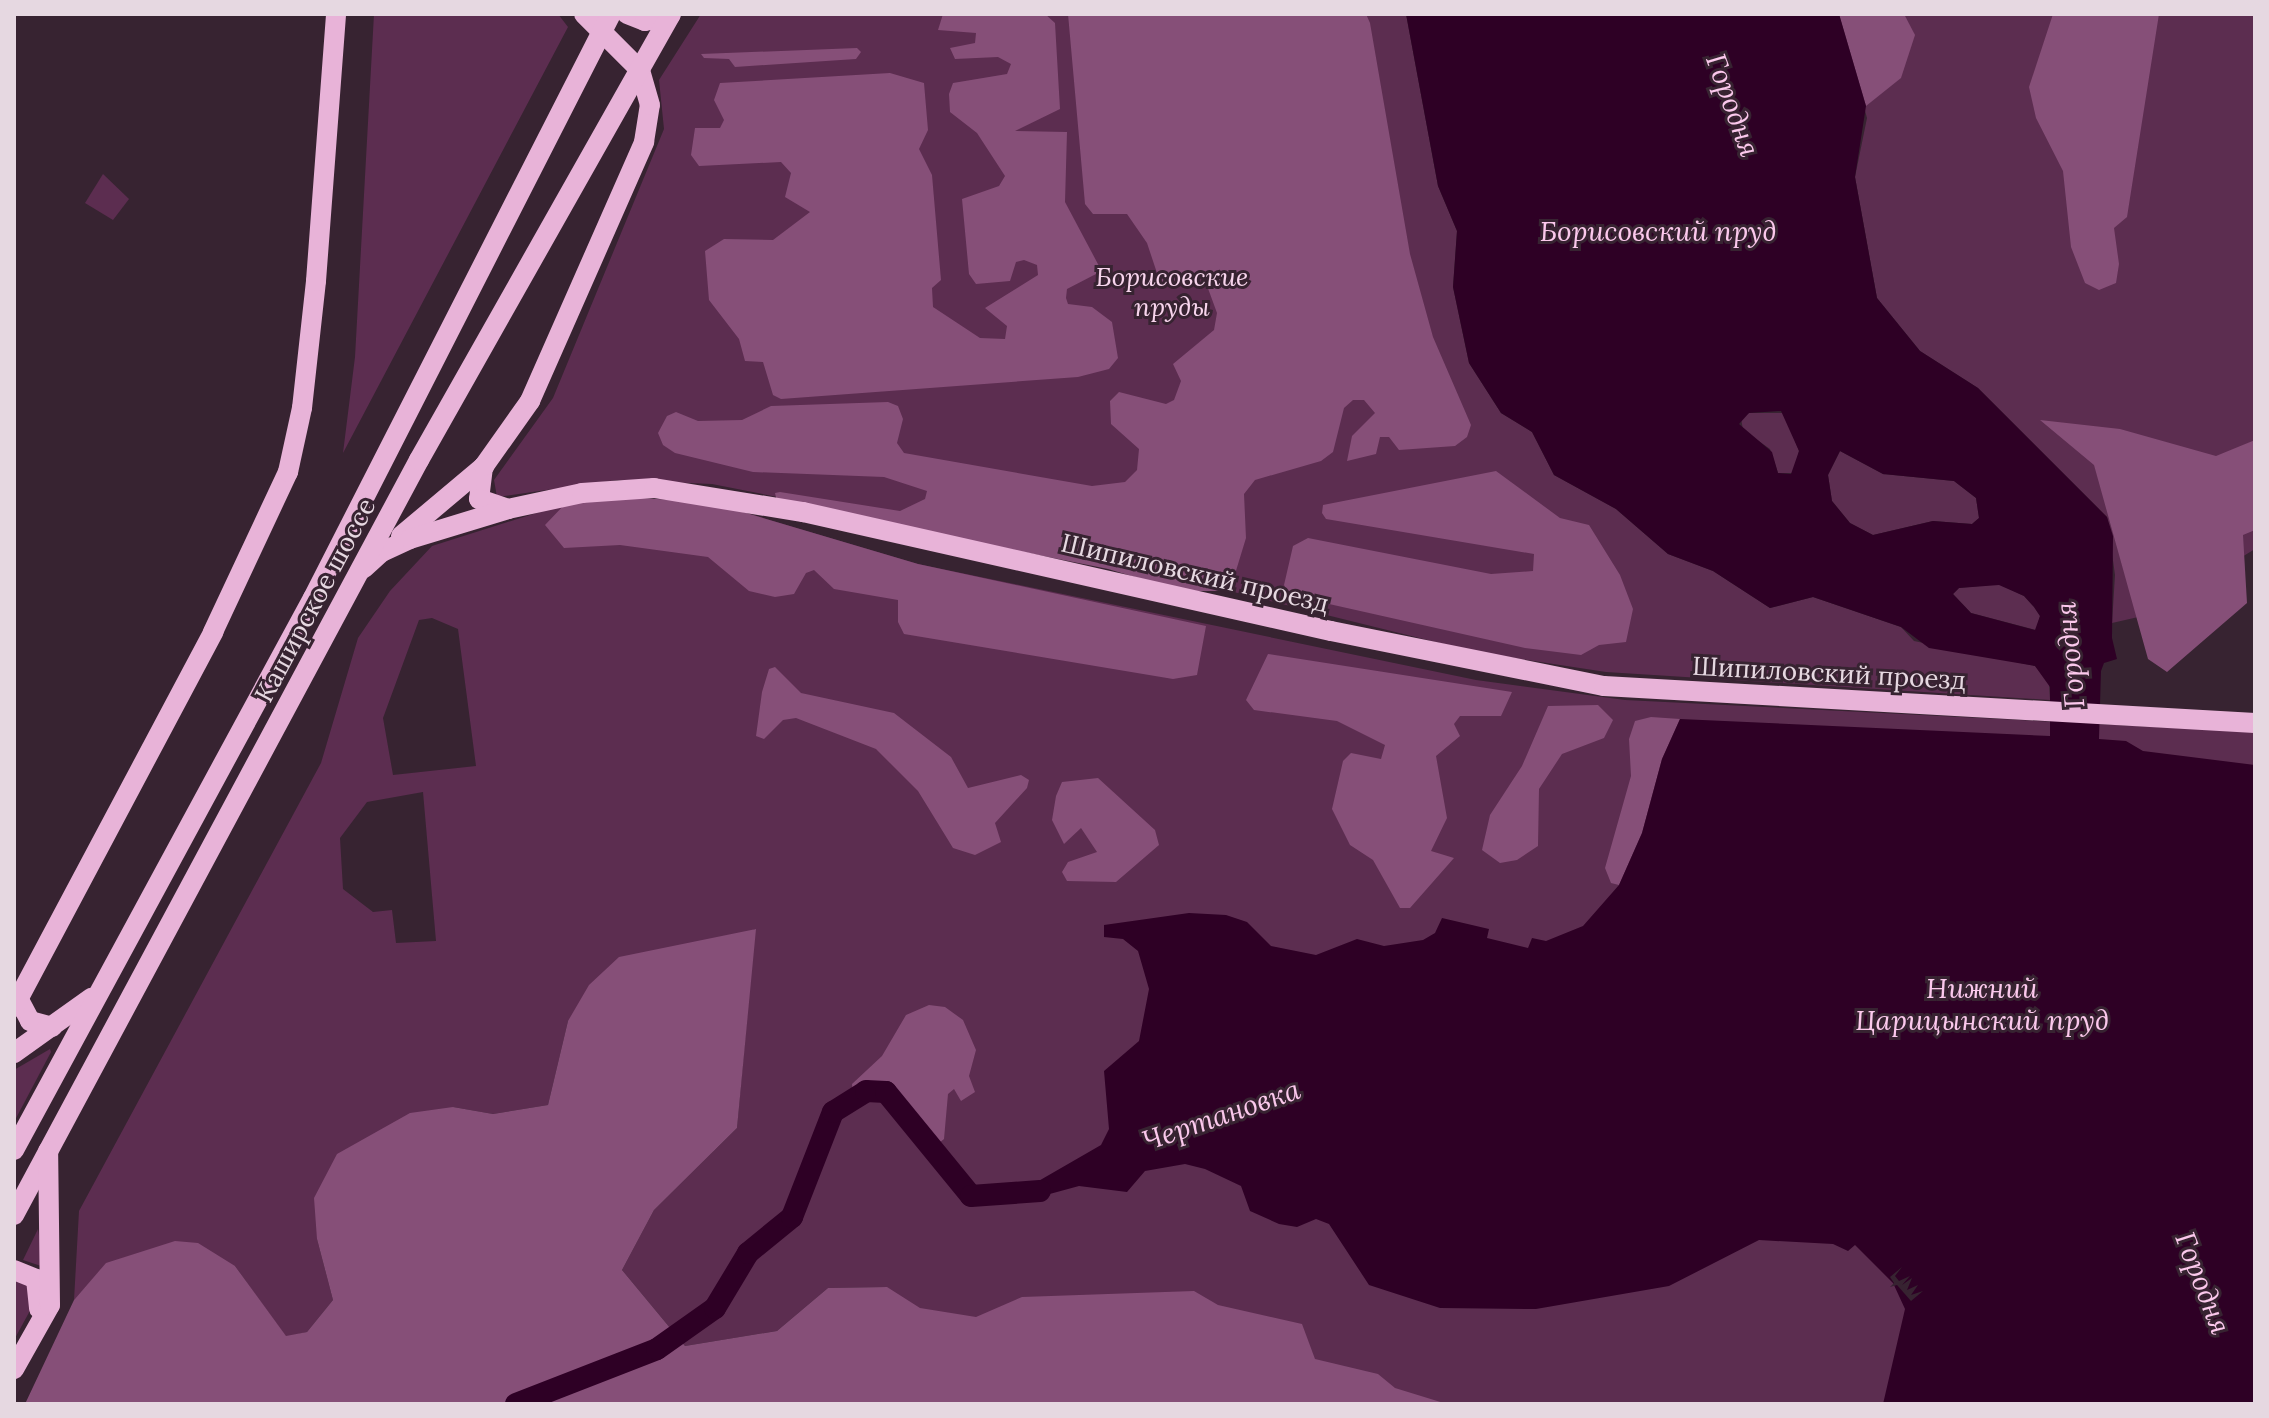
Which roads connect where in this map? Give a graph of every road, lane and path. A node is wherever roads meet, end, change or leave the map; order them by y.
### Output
1 (336, 14) edge
2 (584, 14) edge
3 (627, 14) edge
4 (670, 15) edge
5 (606, 23) edge
6 (640, 70) junction
7 (484, 466) junction
8 (508, 509) junction
9 (382, 552) junction
10 (364, 568) junction
11 (2255, 723) edge
12 (98, 993) junction
13 (16, 1003) edge
14 (52, 1027) junction
15 (14, 1053) edge
16 (14, 1150) edge
17 (48, 1151) junction
18 (14, 1215) edge
19 (14, 1270) edge
20 (37, 1324) junction
21 (14, 1369) edge

1 - 13 main road
2 - 5 main road
3 - 4 main road
4 - 6 main road, Каширское шоссе
5 - 6 main road
5 - 12 main road, Каширское шоссе
6 - 7 main road
6 - 10 main road, Каширское шоссе
7 - 8 main road
7 - 9 main road
8 - 9 main road, Шипиловский проезд
8 - 11 main road, Шипиловский проезд
9 - 10 main road, Шипиловский проезд
10 - 17 main road, Каширское шоссе
12 - 14 main road
12 - 16 main road, Каширское шоссе
13 - 14 main road
14 - 15 main road
17 - 18 main road, Каширское шоссе
17 - 20 main road
19 - 20 main road
20 - 21 main road

